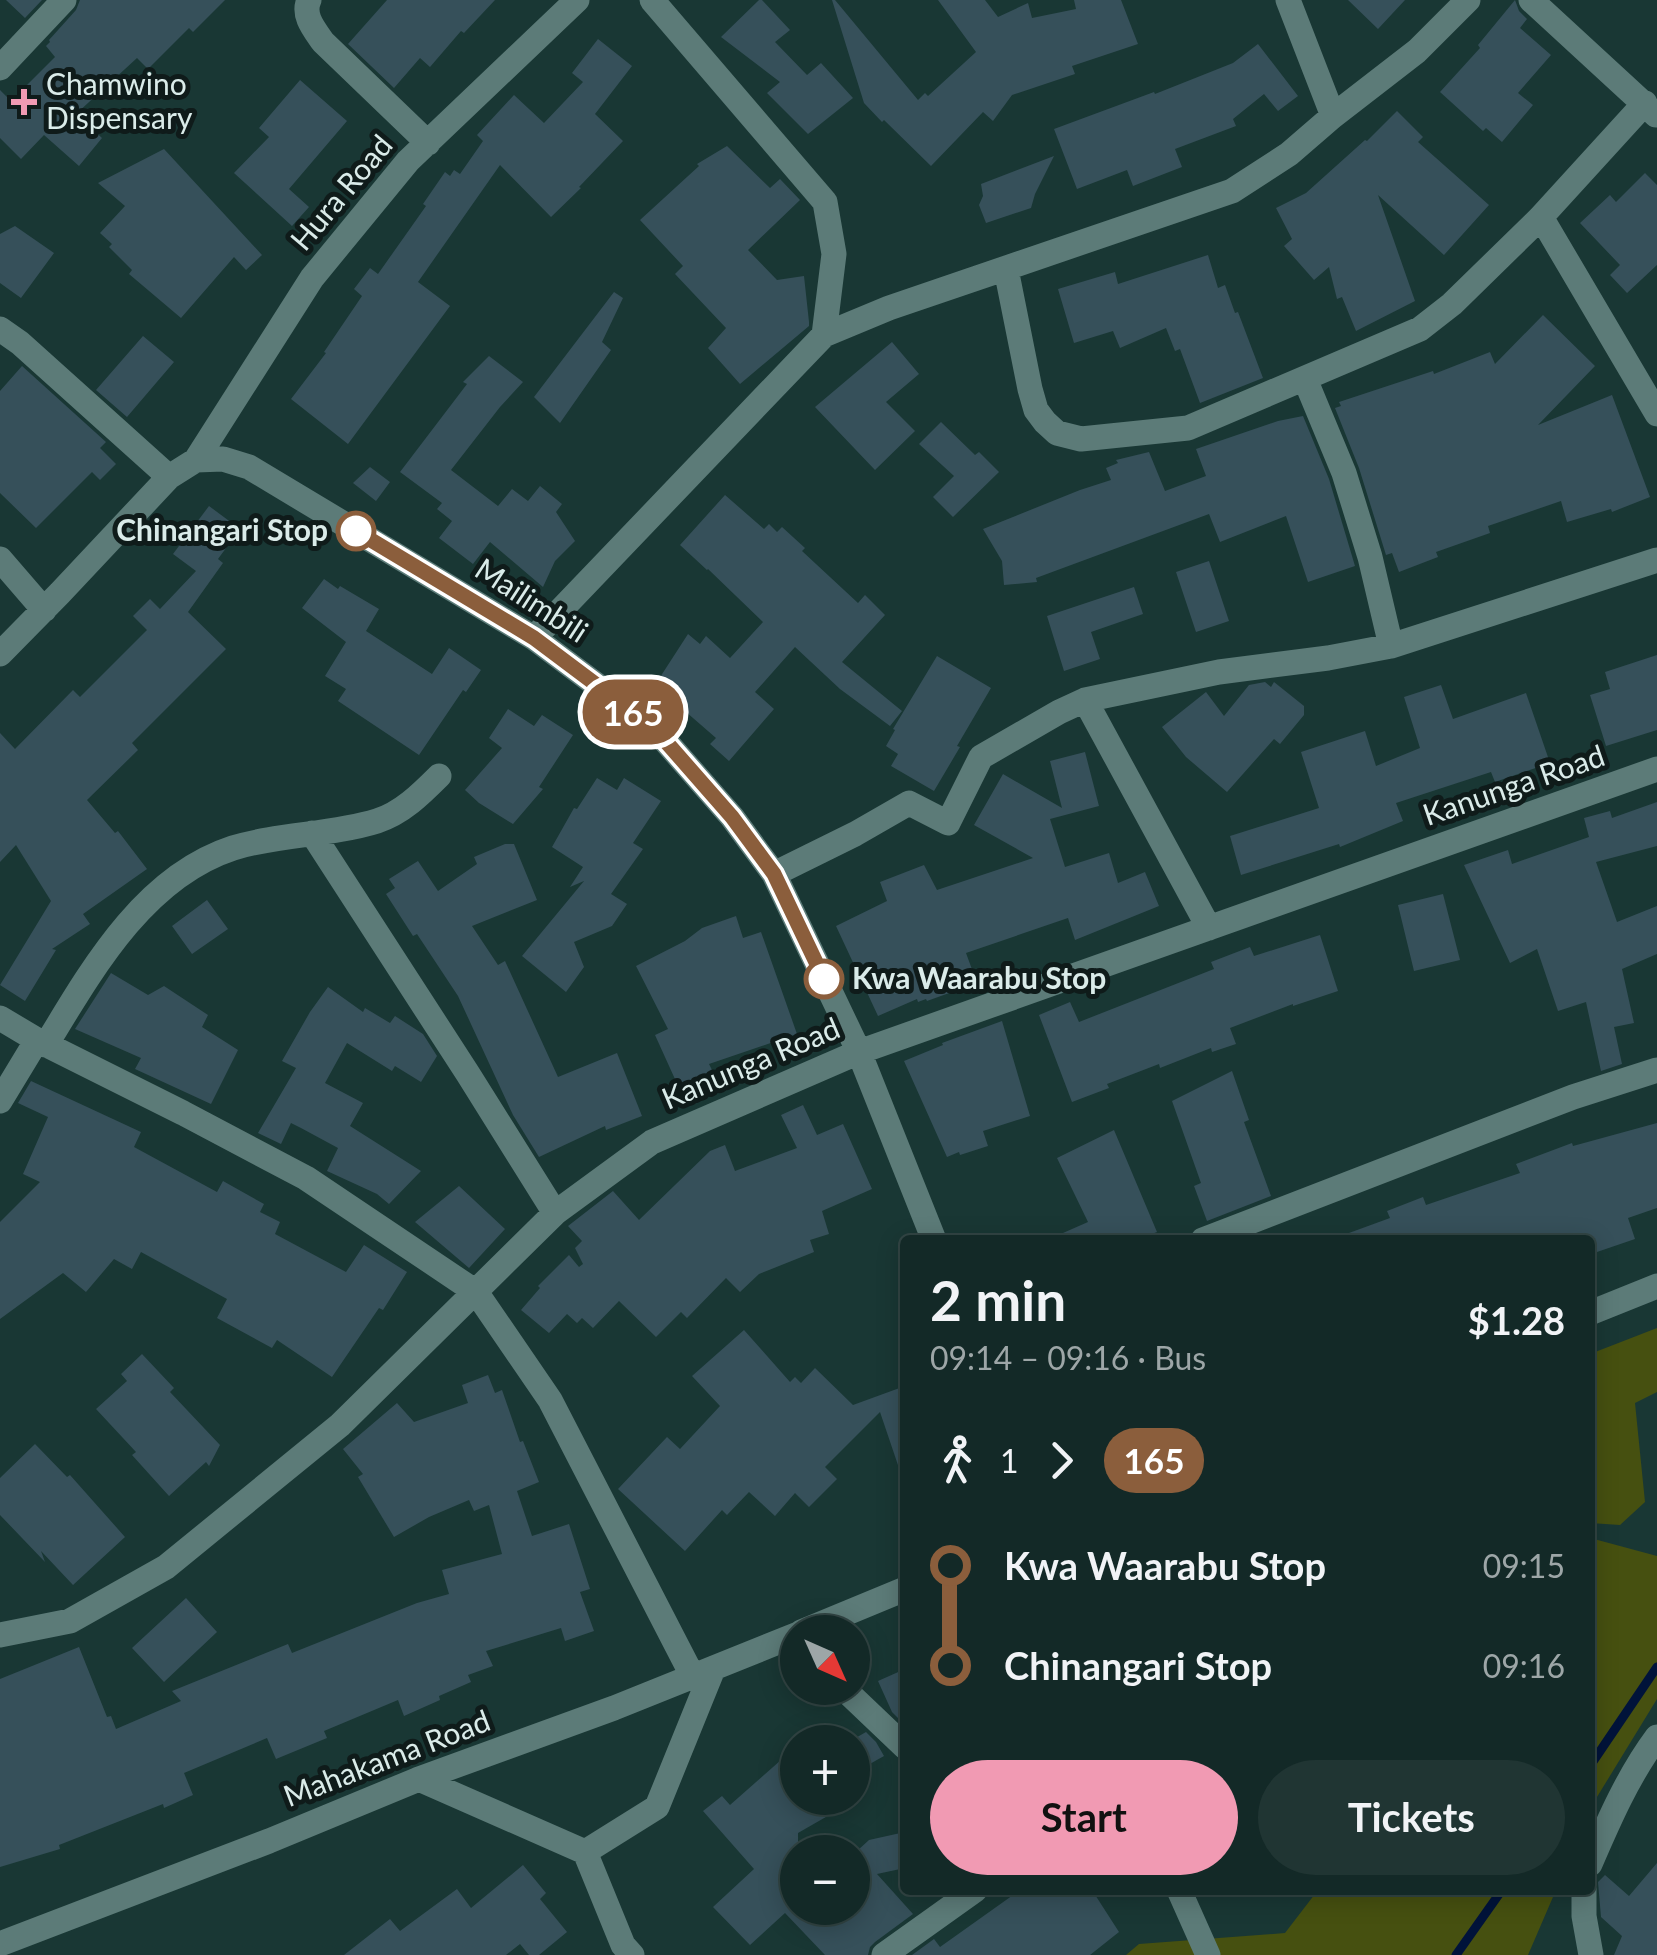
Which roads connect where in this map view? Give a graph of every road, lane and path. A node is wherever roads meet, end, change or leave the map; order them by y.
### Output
1 (64, 0) edge
2 (309, 0) edge
3 (576, 0) edge
4 (652, 0) edge
5 (1288, 0) edge
6 (1468, 0) edge
7 (1531, 0) edge
8 (0, 68) edge
9 (1651, 109) edge
10 (1333, 116) junction
11 (428, 143) junction
12 (1540, 218) junction
13 (1006, 269) junction
14 (0, 329) edge
15 (824, 335) junction
16 (1305, 379) junction
17 (1657, 414) edge
18 (196, 460) junction
19 (170, 477) junction
20 (0, 559) edge
21 (1657, 560) edge
22 (44, 610) junction
23 (534, 638) junction
24 (1391, 646) junction
25 (0, 654) edge
26 (1085, 700) junction
27 (1657, 770) edge
28 (439, 776) dead end
29 (312, 833) junction
30 (774, 874) junction
31 (1209, 928) junction
32 (0, 1018) edge
33 (42, 1042) junction
34 (859, 1052) junction
35 (1657, 1070) edge
36 (0, 1101) edge
37 (556, 1214) junction
38 (932, 1235) edge
39 (1216, 1235) edge
40 (1657, 1286) edge
41 (476, 1292) junction
42 (1595, 1311) edge
43 (900, 1591) edge
44 (846, 1615) edge
45 (0, 1635) edge
46 (780, 1643) edge
47 (703, 1673) junction
48 (861, 1705) edge
49 (1657, 1737) edge
50 (900, 1742) edge
51 (419, 1779) junction
52 (585, 1852) junction
53 (1595, 1852) edge
54 (968, 1895) edge
55 (1181, 1895) edge
56 (1584, 1895) edge
57 (0, 1944) edge
58 (622, 1952) edge
59 (884, 1955) edge
60 (1208, 1955) edge
61 (1591, 1955) edge

1 - 8 street
2 - 11 street
3 - 11 street, Hura Road
4 - 15 street
5 - 10 street
6 - 10 street
7 - 9 street
9 - 12 street
10 - 13 street
11 - 18 street, Hura Road
12 - 16 street
12 - 17 street
13 - 15 street
13 - 16 street
14 - 19 street
15 - 23 street
16 - 24 street
18 - 19 street
18 - 23 street, Mailimbili
19 - 22 street
20 - 22 street
21 - 24 street
22 - 25 street
23 - 30 street, Mailimbili
24 - 26 street
26 - 30 street
26 - 31 street
27 - 31 street, Kanunga Road
28 - 29 street
29 - 33 street
29 - 37 street
30 - 34 street, Mailimbili
31 - 34 street, Kanunga Road
32 - 33 street
33 - 36 street
33 - 41 street
34 - 37 street, Kanunga Road
34 - 38 street, Mailimbili
35 - 39 street
37 - 41 street, Kanunga Road
40 - 42 street
41 - 45 street, Kanunga Road
41 - 47 street
43 - 44 street, Mahakama Road
46 - 47 street, Mahakama Road
47 - 51 street, Mahakama Road
47 - 52 street
48 - 50 street
49 - 53 street
51 - 52 street
51 - 57 street, Mahakama Road
52 - 58 street
54 - 59 street
55 - 60 street
56 - 61 street

